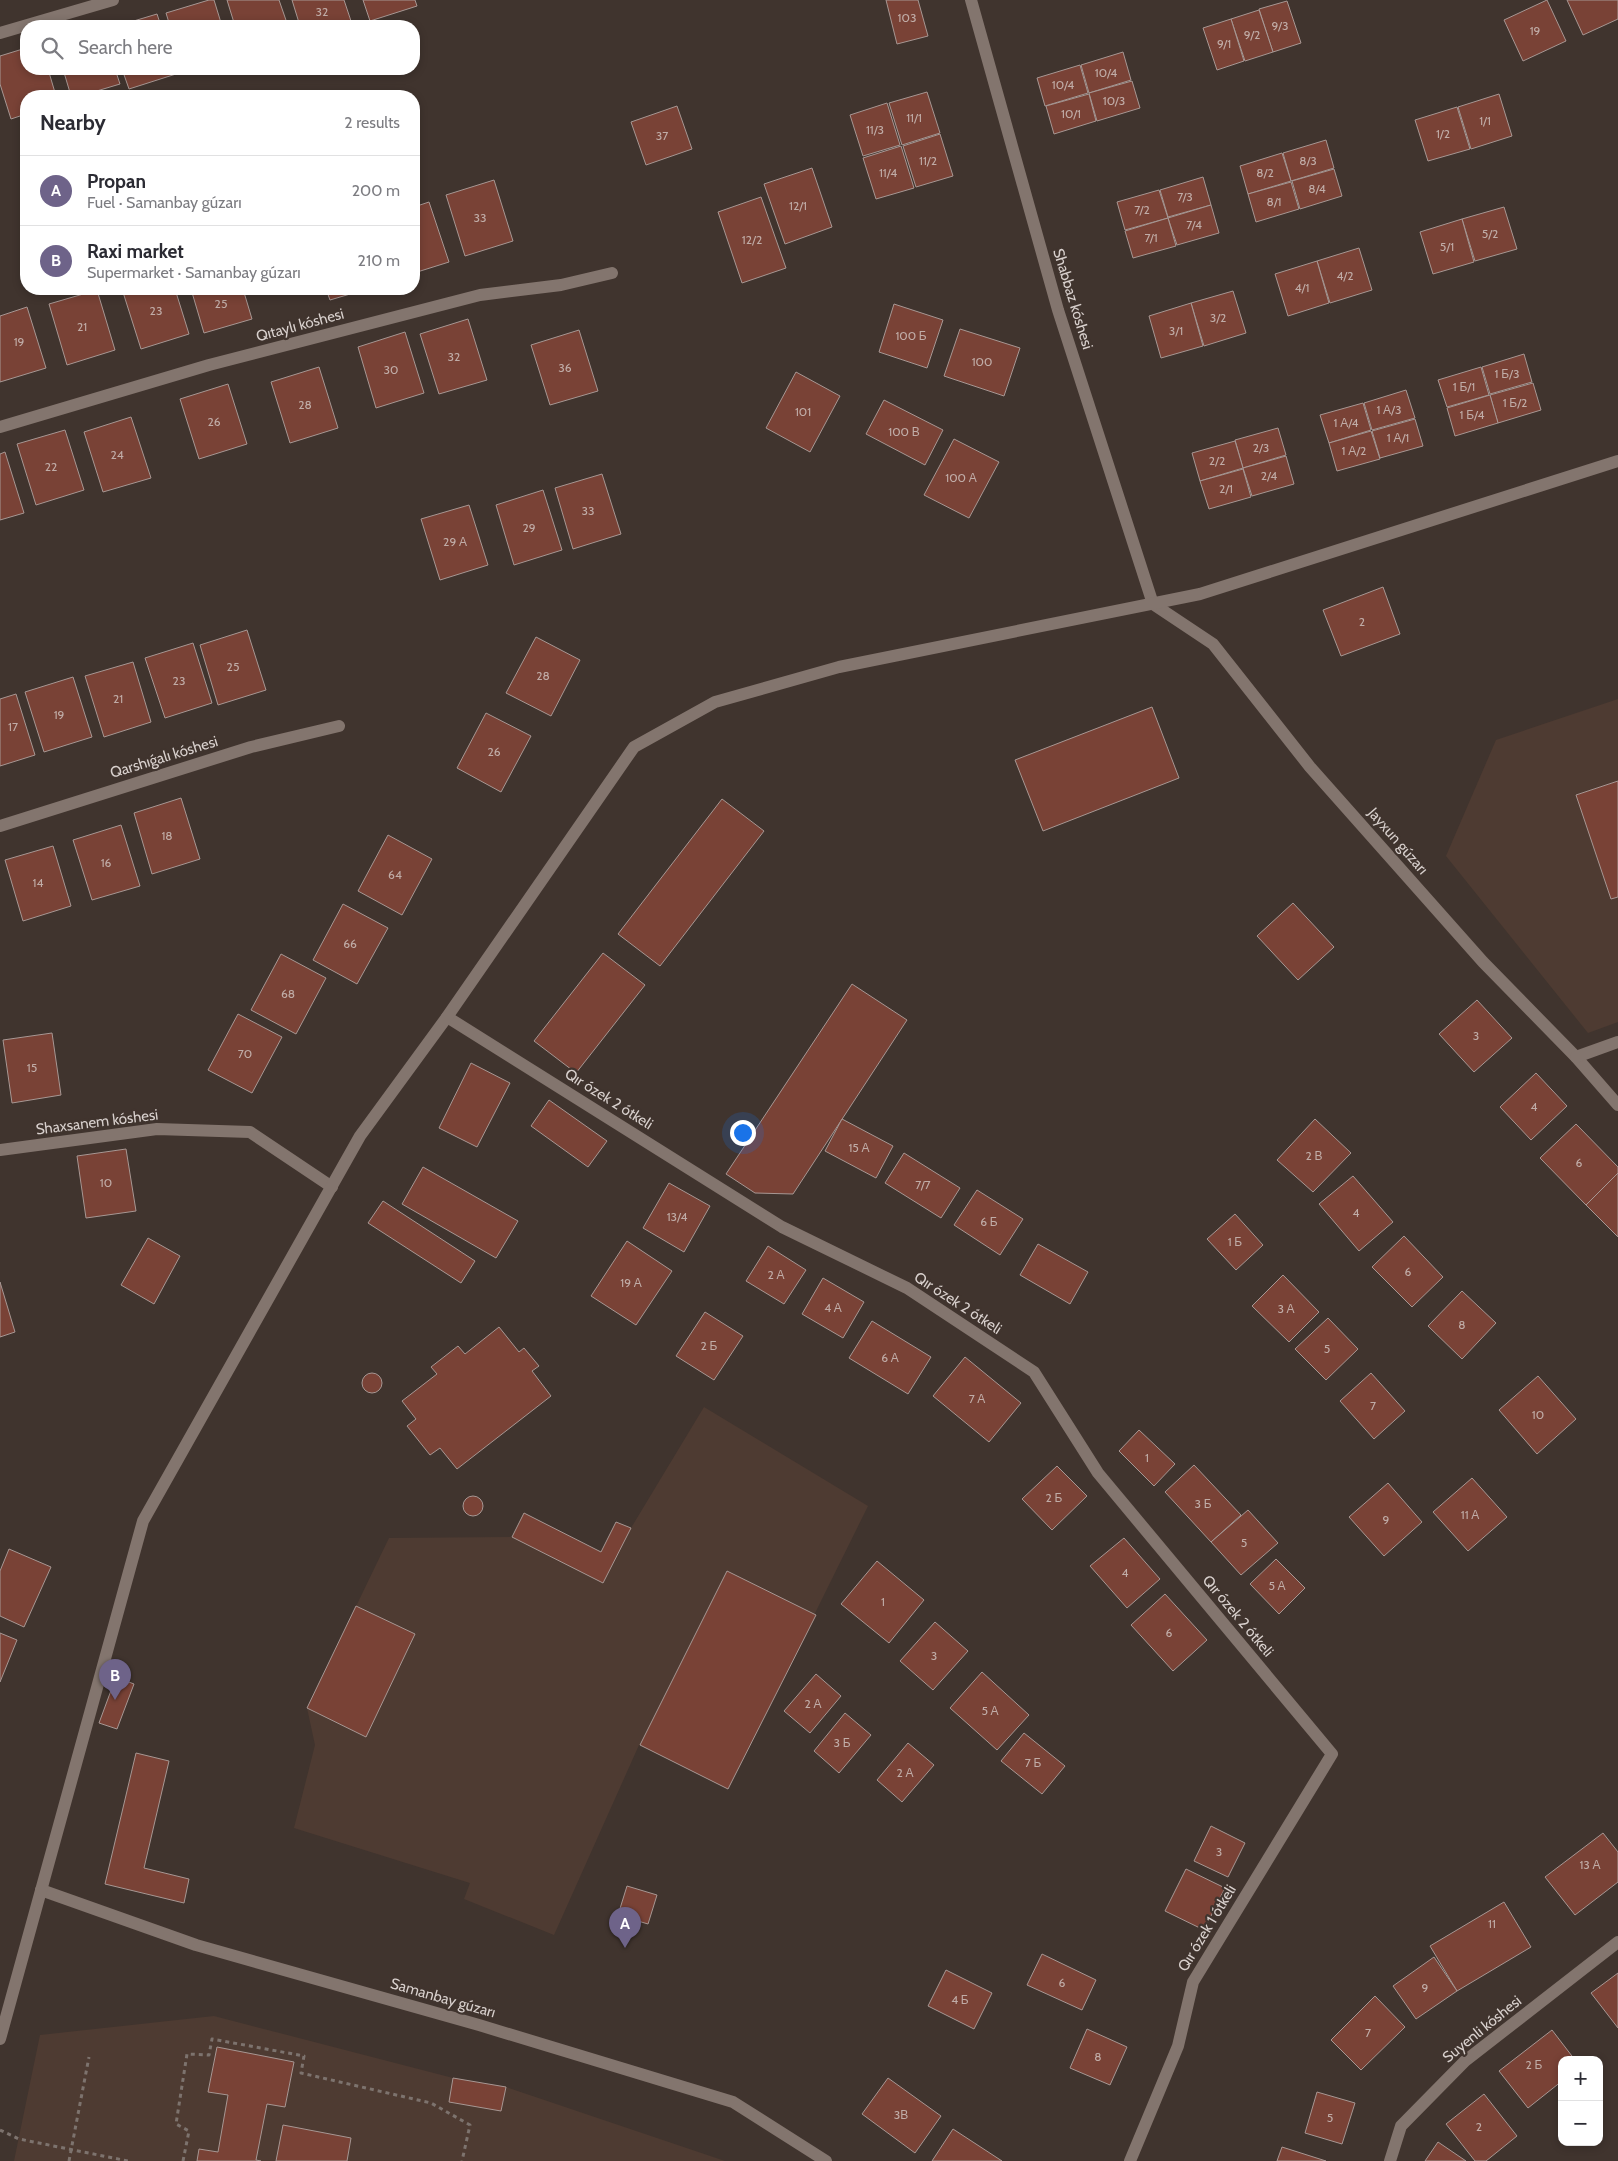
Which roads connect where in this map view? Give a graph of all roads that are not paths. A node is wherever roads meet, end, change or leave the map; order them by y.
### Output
1 (113, 0) edge
2 (971, 0) edge
3 (45, 20) edge
4 (20, 27) edge
5 (0, 33) edge
6 (612, 273) dead end
7 (0, 427) edge
8 (1618, 461) edge
9 (1153, 604) junction
10 (339, 726) dead end
11 (0, 826) edge
12 (447, 1017) junction
13 (1618, 1042) edge
14 (1576, 1057) junction
15 (1618, 1105) edge
16 (0, 1150) edge
17 (332, 1187) junction
18 (1332, 1754) joint
19 (41, 1890) junction
20 (1618, 1942) edge
21 (0, 2039) edge
22 (826, 2161) edge
23 (1130, 2161) edge
24 (1390, 2161) edge

1 - 3 street
2 - 9 street, Shabbaz kóshesi
4 - 5 street
6 - 7 street, Qıtaylı kóshesi
8 - 9 street
9 - 12 street
9 - 14 street, Jayxun gúzarı
10 - 11 street, Qarshıǵalı kóshesi
12 - 17 street
12 - 18 street, Qır ózek 2 ótkeli
13 - 14 street
14 - 15 street, Jayxun gúzarı
16 - 17 street, Shaxsanem kóshesi
17 - 19 street
18 - 23 street, Qır ózek 1 ótkeli
19 - 21 street
19 - 22 street, Samanbay gúzarı
20 - 24 street, Suyenli kóshesi

